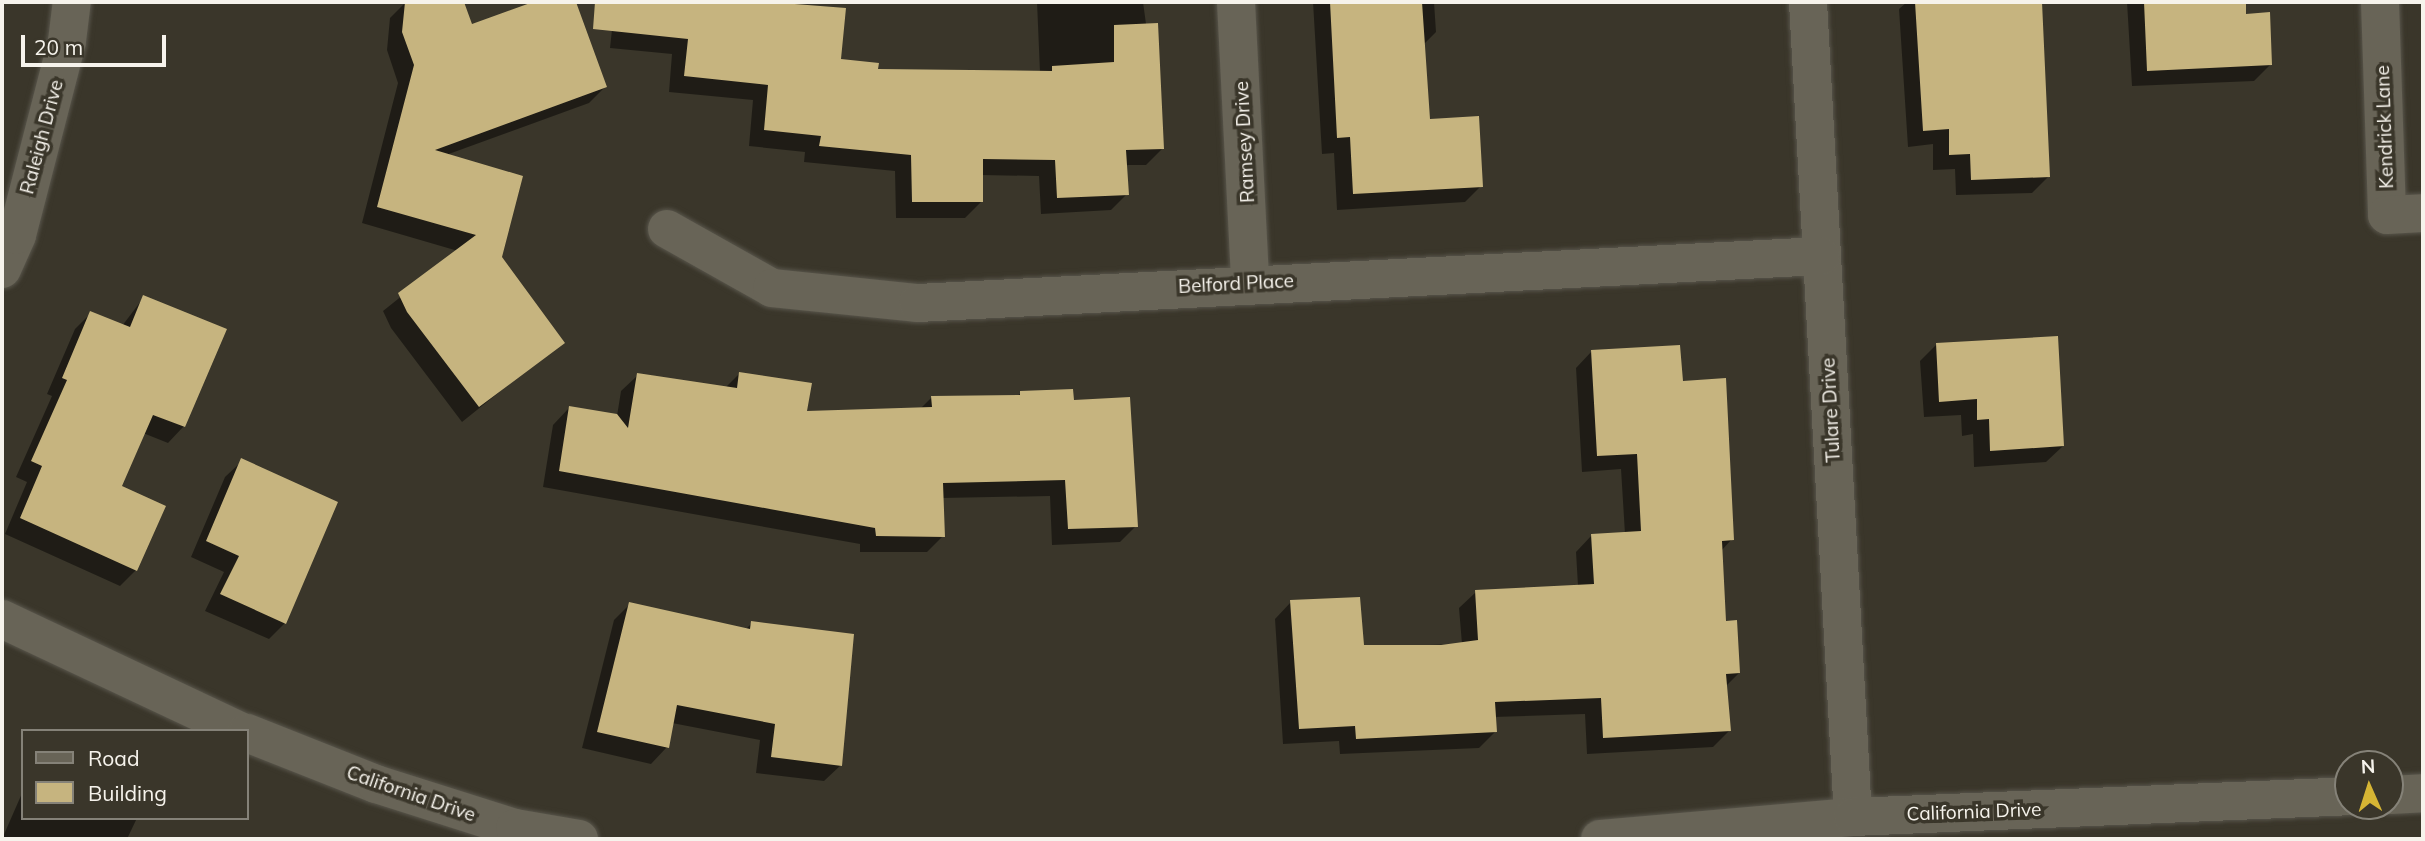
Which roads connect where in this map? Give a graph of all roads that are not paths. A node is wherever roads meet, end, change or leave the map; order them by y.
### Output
1 (72, 2) edge
2 (1236, 2) edge
3 (1808, 2) edge
4 (2380, 2) edge
5 (2423, 213) edge
6 (667, 229) dead end
7 (1821, 256) junction
8 (2, 269) edge
9 (1251, 282) junction
10 (2, 619) edge
11 (236, 729) edge
12 (248, 733) edge
13 (2423, 793) edge
14 (2404, 794) edge
15 (2334, 797) edge
16 (1853, 817) junction
17 (579, 839) edge
18 (1600, 839) edge

1 - 8 street, Raleigh Drive
2 - 9 street, Ramsey Drive
3 - 7 street, Tulare Drive
4 - 5 street, Kendrick Lane
6 - 9 street, Belford Place
7 - 9 street, Belford Place
7 - 16 street, Tulare Drive
10 - 11 street
12 - 17 street, California Drive
13 - 14 street
15 - 16 street, California Drive
16 - 18 street, California Drive

